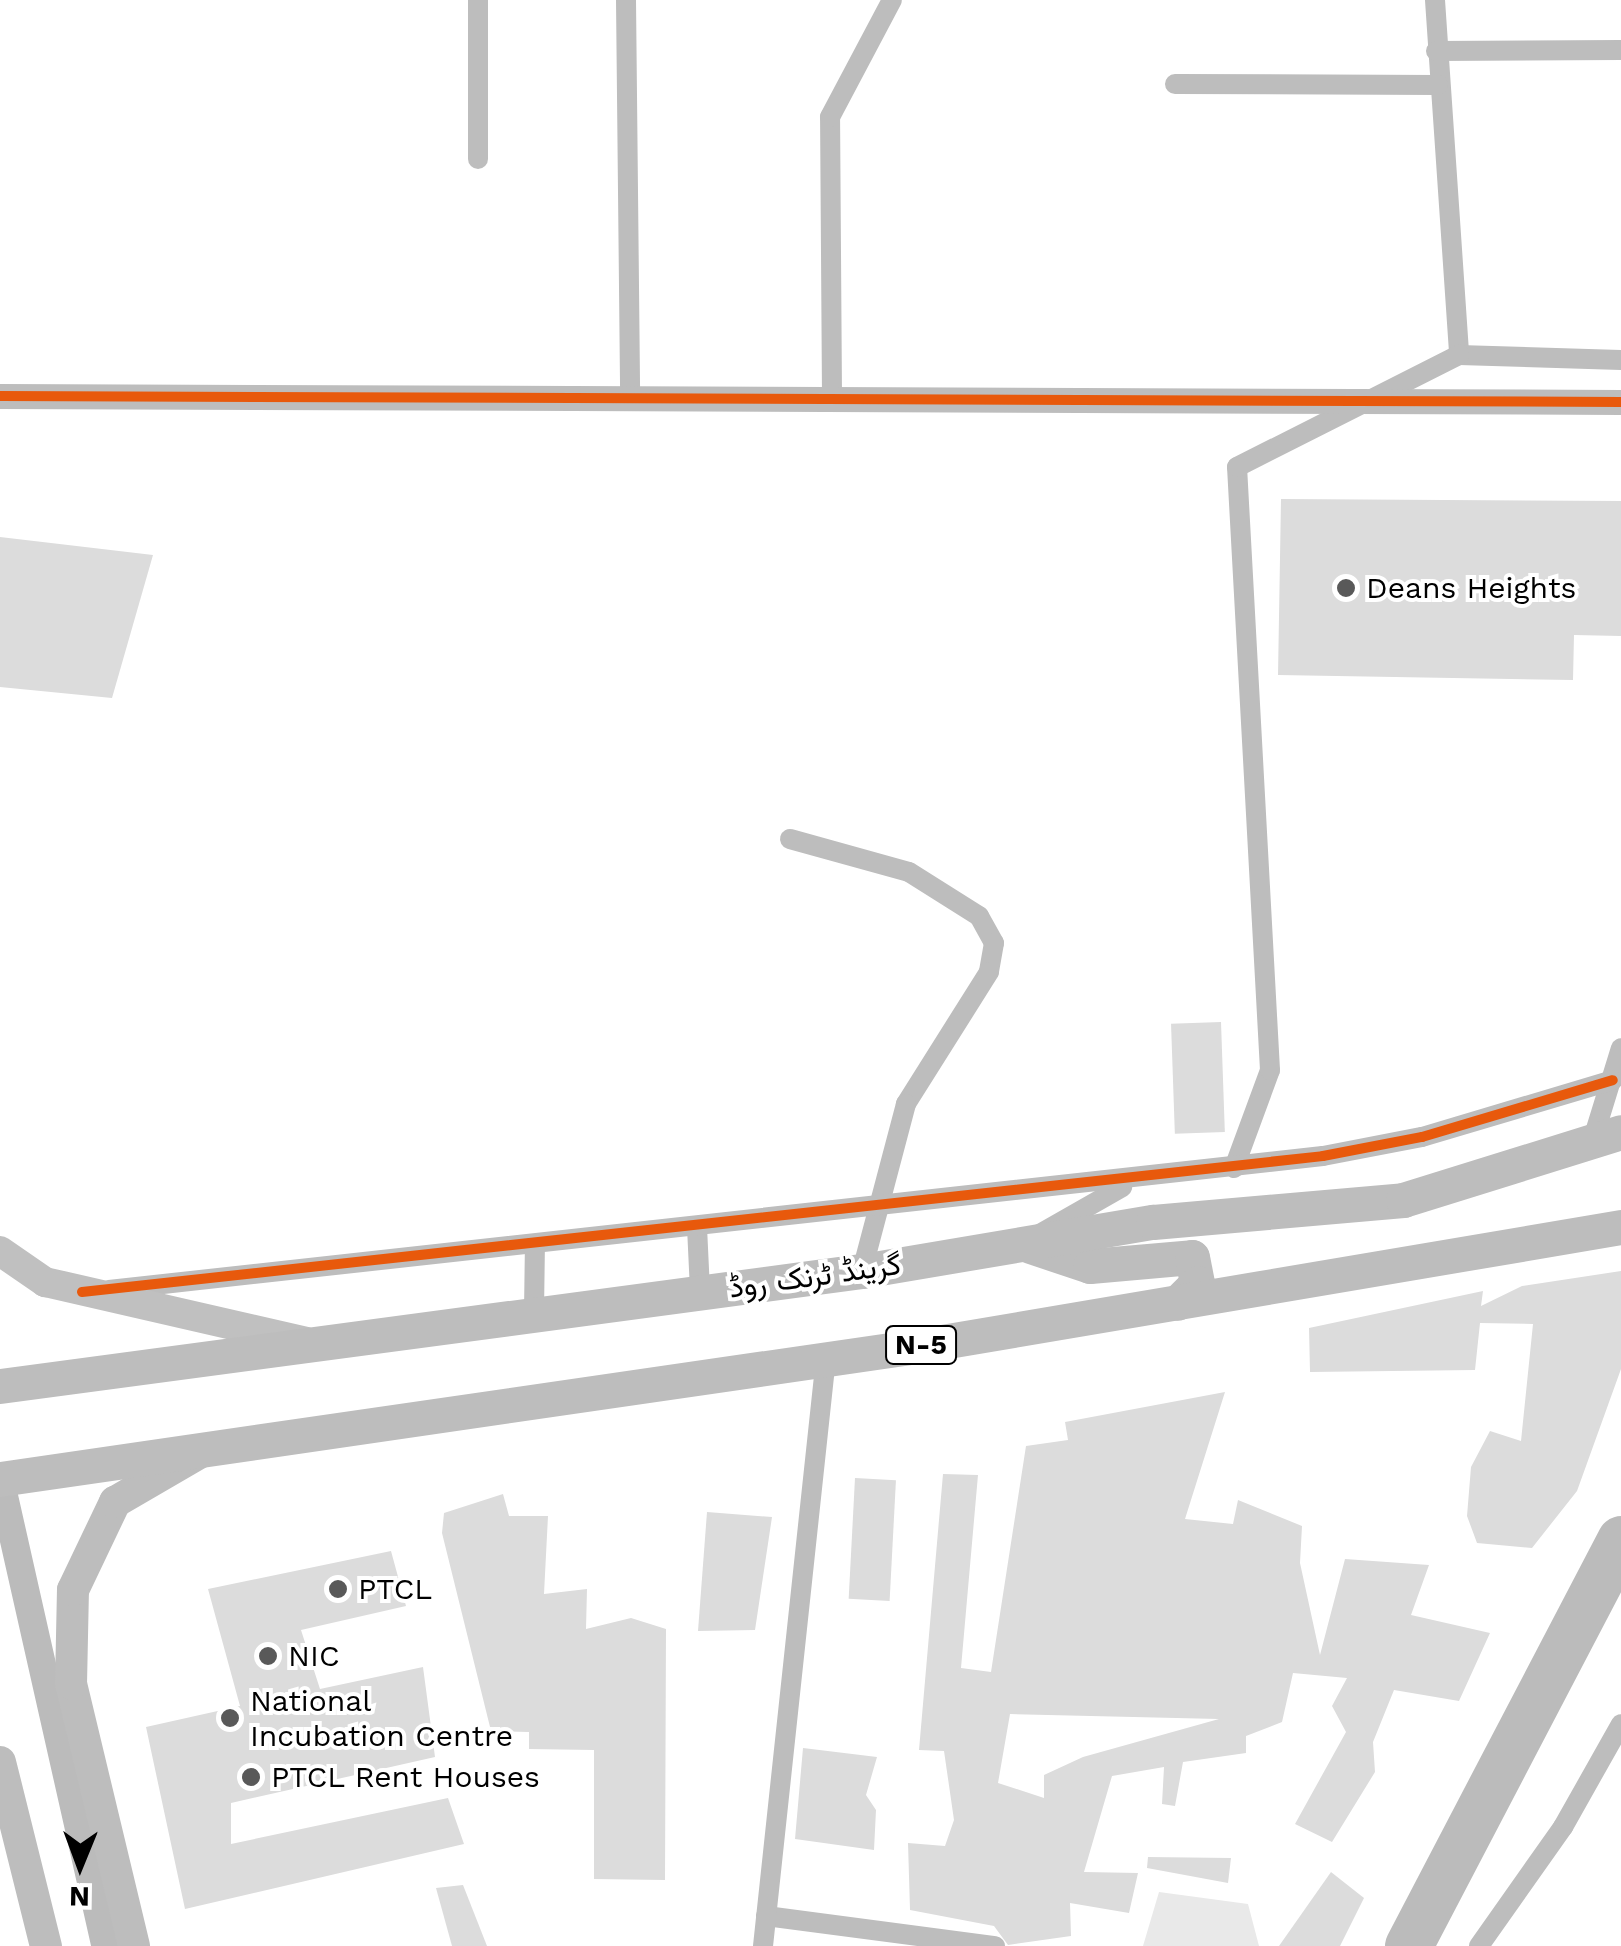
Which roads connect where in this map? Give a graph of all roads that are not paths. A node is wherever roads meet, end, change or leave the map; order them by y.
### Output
1 (478, 0) edge
2 (626, 0) edge
3 (892, 0) edge
4 (1435, 0) edge
5 (1621, 50) edge
6 (1436, 52) junction
7 (1175, 84) dead end
8 (1438, 85) junction
9 (478, 159) dead end
10 (1460, 355) junction
11 (1621, 360) edge
12 (630, 395) junction
13 (0, 396) edge
14 (832, 396) junction
15 (1382, 399) junction
16 (1621, 402) edge
17 (790, 839) dead end
18 (1621, 1048) edge
19 (1613, 1080) junction
20 (1607, 1137) edge
21 (1234, 1168) junction
22 (1136, 1180) junction
23 (874, 1208) junction
24 (697, 1226) junction
25 (1621, 1227) edge
26 (535, 1244) junction
27 (1024, 1244) junction
28 (0, 1251) edge
29 (862, 1272) junction
30 (700, 1291) junction
31 (82, 1292) junction
32 (1177, 1303) junction
33 (534, 1312) junction
34 (308, 1342) junction
35 (826, 1357) junction
36 (0, 1386) edge
37 (218, 1442) junction
38 (0, 1478) edge
39 (1621, 1724) edge
40 (0, 1762) edge
41 (766, 1916) junction
42 (46, 1946) edge
43 (134, 1946) edge
44 (763, 1946) edge
45 (995, 1946) edge
46 (1479, 1946) edge

1 - 9 street
2 - 12 street
3 - 14 street
4 - 6 street
5 - 6 street
6 - 8 street
7 - 8 street
8 - 10 street
10 - 11 street
10 - 15 street
12 - 13 street
12 - 14 street
14 - 15 street
15 - 16 street
15 - 21 street
17 - 23 street
18 - 19 street
19 - 20 street
19 - 21 street
20 - 27 highway, گرینڈ ٹرنک روڈ
21 - 22 street
22 - 23 street
22 - 27 street
23 - 24 street
23 - 29 street
24 - 26 street
24 - 30 street
25 - 32 highway, N-5
26 - 31 street
26 - 33 street
27 - 29 highway, گرینڈ ٹرنک روڈ
27 - 32 highway
28 - 31 main road
29 - 30 highway, گرینڈ ٹرنک روڈ
30 - 33 highway, گرینڈ ٹرنک روڈ
31 - 34 main road
32 - 35 highway, N-5
33 - 34 highway, گرینڈ ٹرنک روڈ
34 - 36 highway, گرینڈ ٹرنک روڈ
35 - 37 highway, N-5
35 - 41 street
37 - 38 highway, N-5
37 - 43 main road
39 - 46 street
40 - 42 main road
41 - 44 street
41 - 45 street

